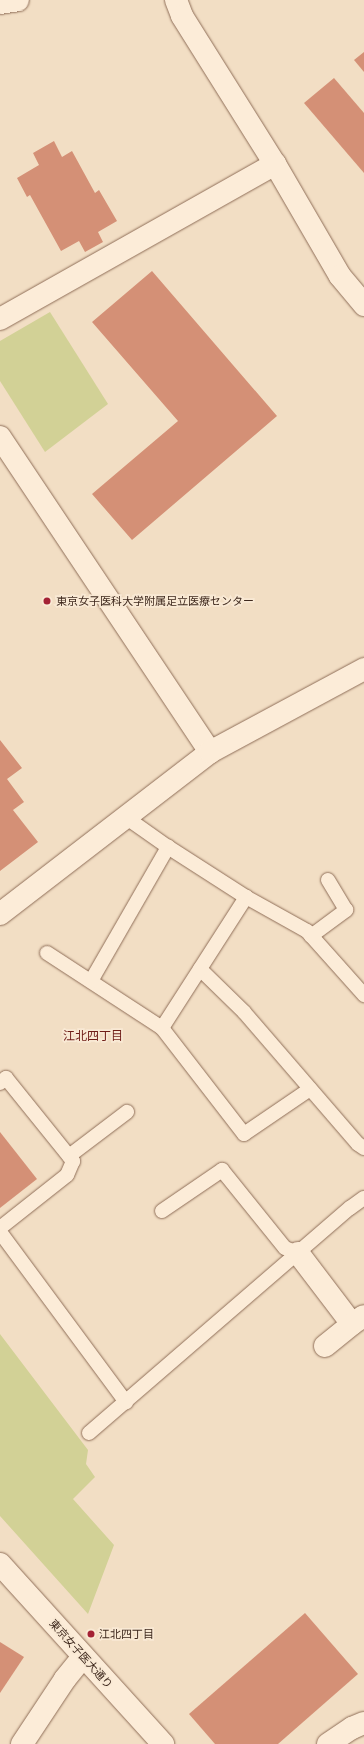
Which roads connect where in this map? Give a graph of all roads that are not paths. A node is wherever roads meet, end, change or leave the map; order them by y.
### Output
1 (18, 0) edge
2 (181, 1) edge
3 (0, 4) edge
4 (275, 164) junction
5 (364, 305) edge
6 (0, 319) edge
7 (0, 438) edge
8 (364, 669) edge
9 (210, 752) junction
10 (124, 816) junction
11 (168, 847) junction
12 (328, 880) dead end
13 (246, 896) junction
14 (0, 914) edge
15 (311, 936) junction
16 (47, 953) dead end
17 (200, 969) junction
18 (91, 981) junction
19 (364, 995) edge
20 (162, 1028) junction
21 (2, 1077) edge
22 (310, 1089) junction
23 (127, 1112) dead end
24 (364, 1148) edge
25 (69, 1156) junction
26 (364, 1198) edge
27 (162, 1211) dead end
28 (0, 1228) edge
29 (0, 1232) edge
30 (298, 1253) junction
31 (358, 1320) edge
32 (325, 1346) dead end
33 (126, 1402) junction
34 (89, 1433) dead end
35 (0, 1564) edge
36 (83, 1657) junction
37 (364, 1723) edge
38 (22, 1744) edge
39 (162, 1744) edge
40 (328, 1744) edge

1 - 3 street
2 - 4 street
4 - 5 street
4 - 6 street
7 - 9 street
8 - 9 street
9 - 10 street
10 - 11 lane
10 - 14 street
11 - 13 lane
11 - 18 lane
12 - 15 lane
13 - 15 lane
13 - 17 lane
15 - 19 lane
16 - 18 lane
17 - 20 lane
17 - 22 lane
18 - 20 lane
20 - 22 lane
21 - 25 lane
22 - 24 lane
23 - 25 lane
25 - 28 lane
26 - 30 lane
27 - 30 lane
29 - 33 lane
30 - 31 street
30 - 33 lane
31 - 32 street
33 - 34 lane
35 - 36 street, 東京女子医大通り
36 - 38 street
36 - 39 street, 東京女子医大通り
37 - 40 street

